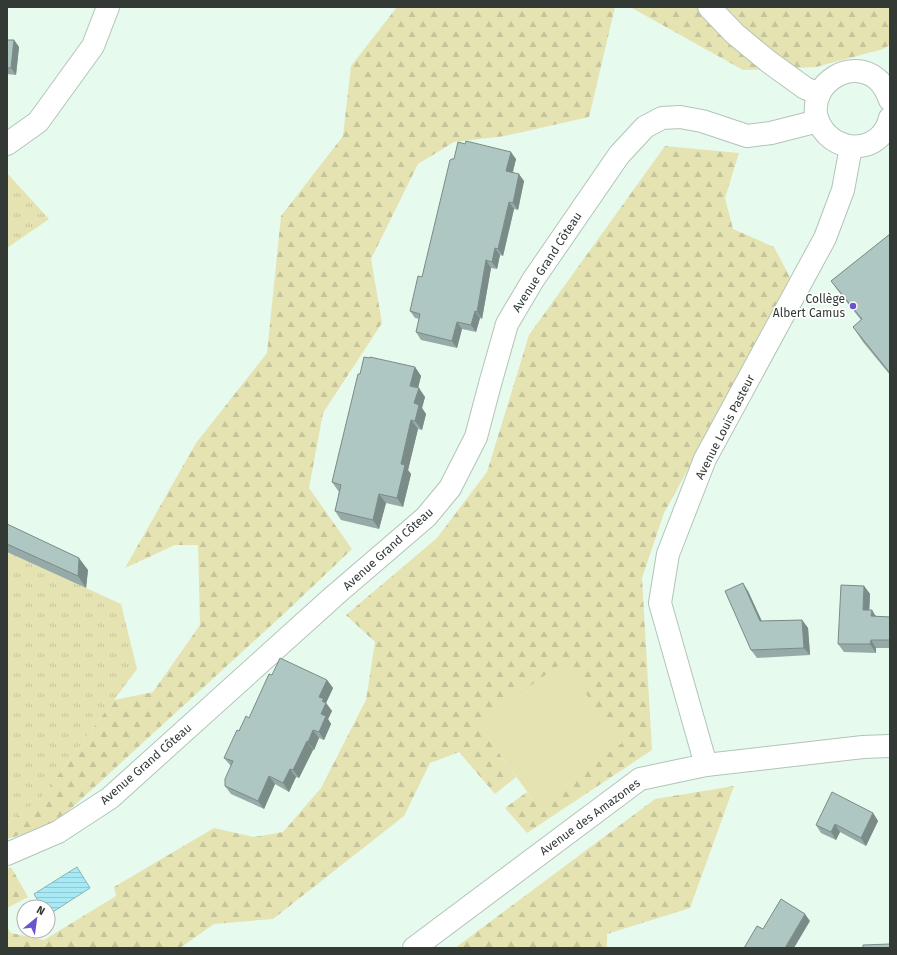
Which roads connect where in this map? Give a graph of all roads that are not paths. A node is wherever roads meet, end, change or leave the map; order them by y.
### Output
1 (108, 7) edge
2 (709, 7) edge
3 (889, 92) edge
4 (819, 94) junction
5 (890, 118) edge
6 (818, 121) junction
7 (7, 144) edge
8 (851, 147) junction
9 (890, 746) edge
10 (706, 765) junction
11 (7, 854) edge
12 (414, 948) edge

1 - 7 street
2 - 4 street
3 - 4 street
4 - 6 street
5 - 8 street
6 - 8 street
6 - 11 street, Avenue Grand Côteau
8 - 10 street, Avenue Louis Pasteur
9 - 10 street, Avenue des Amazones
10 - 12 street, Avenue des Amazones

